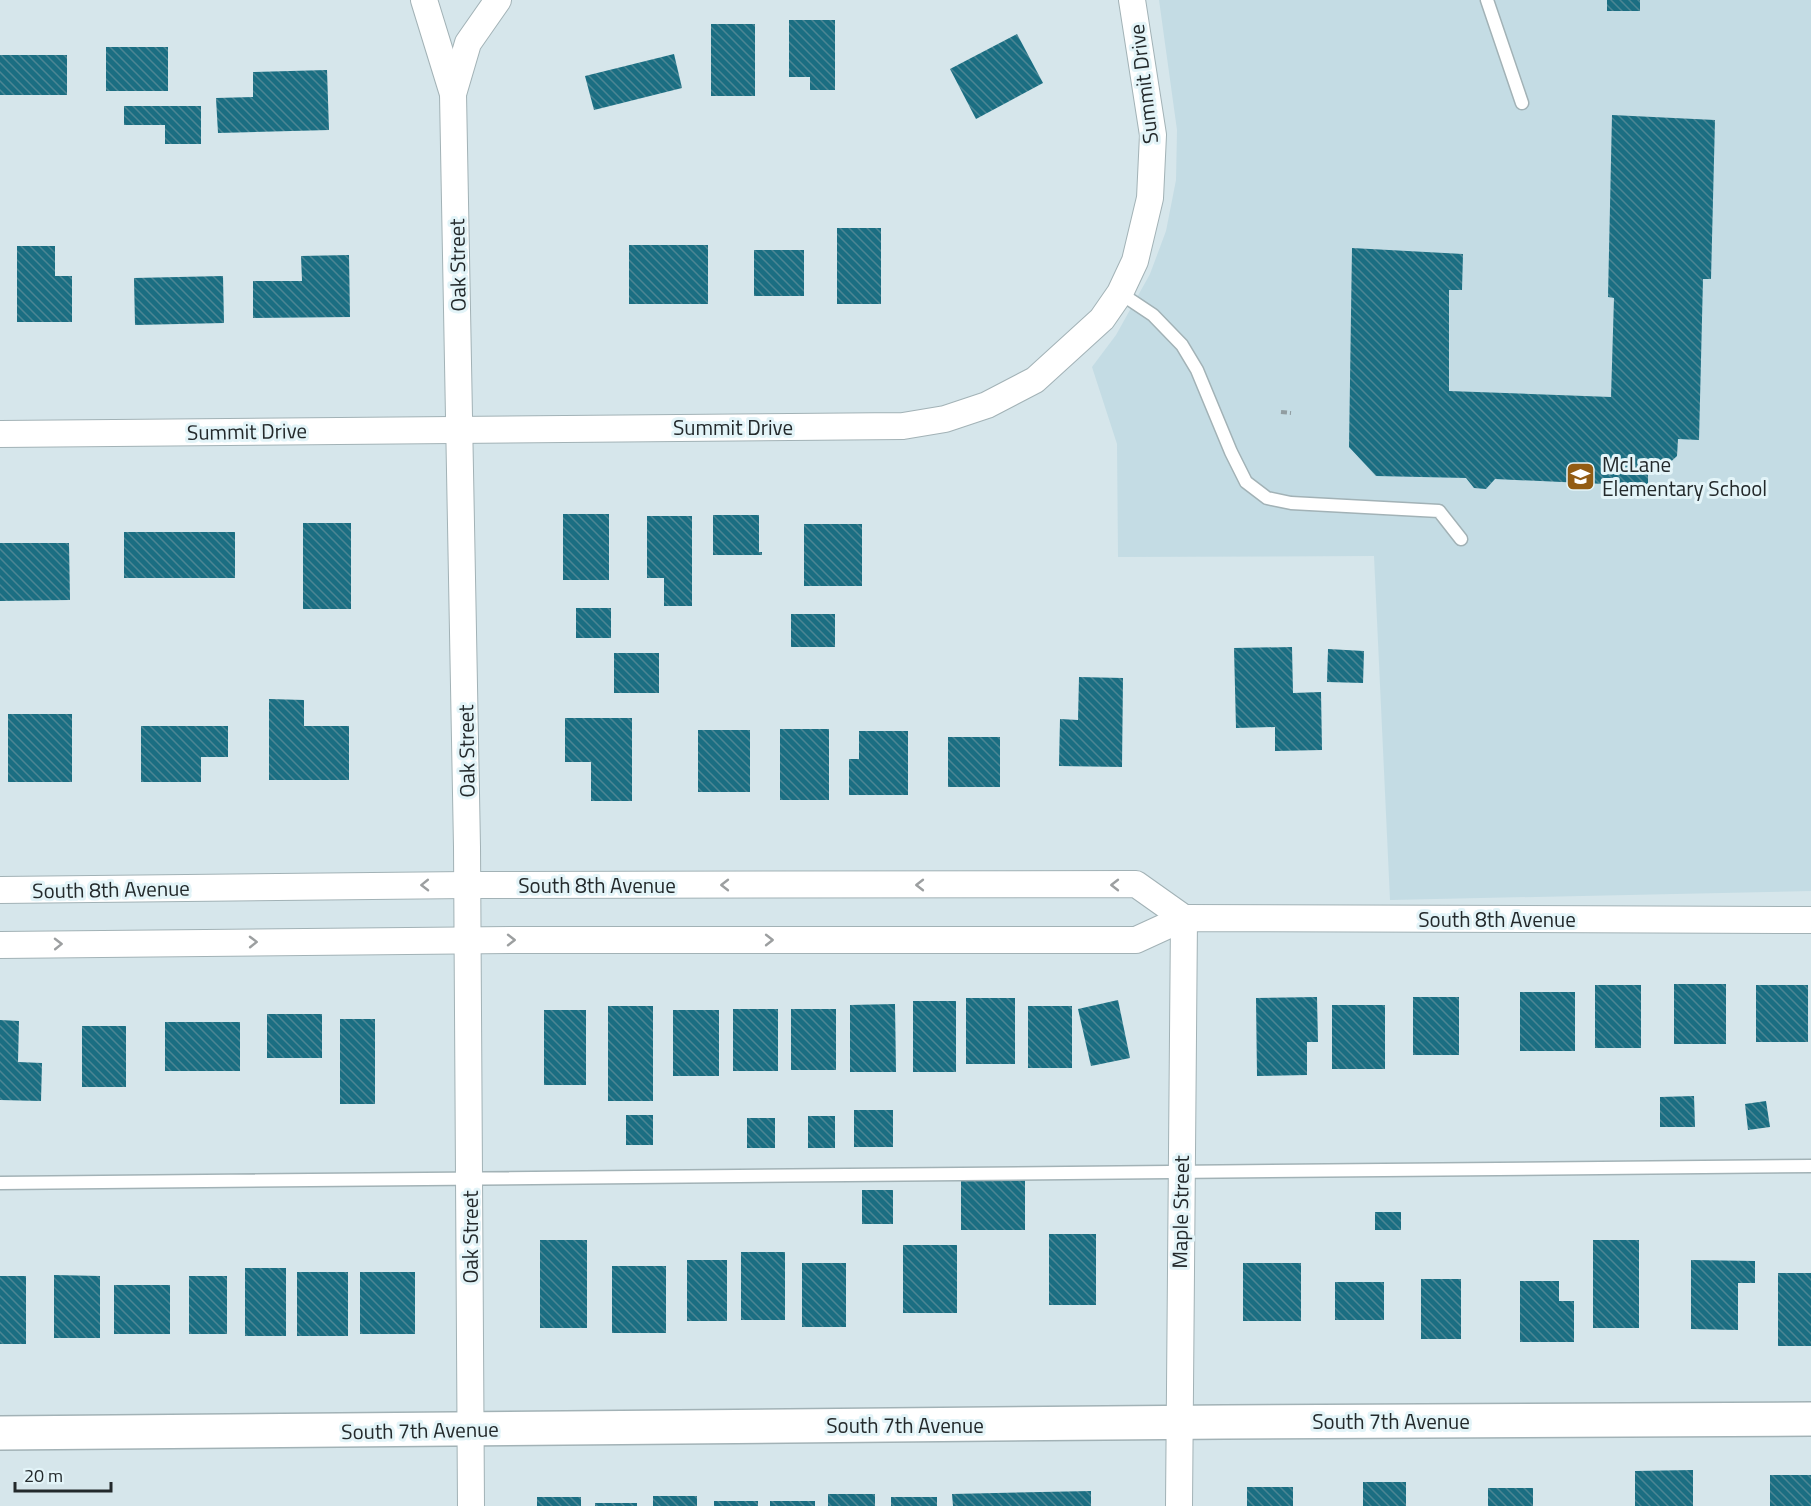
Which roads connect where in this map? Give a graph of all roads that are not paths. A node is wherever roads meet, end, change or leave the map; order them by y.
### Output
1 (424, 0) edge
2 (498, 0) edge
3 (1132, 0) edge
4 (1487, 0) edge
5 (453, 94) junction
6 (1522, 104) dead end
7 (1120, 293) junction
8 (460, 429) junction
9 (0, 434) edge
10 (1461, 539) dead end
11 (467, 885) junction
12 (0, 890) edge
13 (1184, 918) junction
14 (1811, 920) edge
15 (468, 941) junction
16 (0, 945) edge
17 (1811, 1166) edge
18 (1181, 1172) junction
19 (470, 1178) junction
20 (0, 1183) edge
21 (1811, 1419) edge
22 (1178, 1422) junction
23 (471, 1430) junction
24 (0, 1433) edge
25 (471, 1506) edge
26 (1179, 1506) edge

1 - 5 street, Oak Street
2 - 5 street
3 - 7 street, Summit Drive
4 - 6 lane
5 - 8 street, Oak Street
7 - 8 street, Summit Drive
7 - 10 lane
8 - 9 street, Summit Drive
8 - 11 street, Oak Street
11 -> 12 street, South 8th Avenue
13 -> 11 street, South 8th Avenue
11 - 15 street, Oak Street
13 - 14 street, South 8th Avenue
15 -> 13 street, South 8th Avenue
13 - 18 street, Maple Street
16 -> 15 street, South 8th Avenue
15 - 19 street, Oak Street
17 - 18 lane
18 - 19 lane
18 - 22 street, Maple Street
19 - 20 lane
19 - 23 street, Oak Street
21 - 22 street, South 7th Avenue
22 - 23 street, South 7th Avenue
22 - 26 street, Maple Street
23 - 24 street, South 7th Avenue
23 - 25 street, Oak Street

